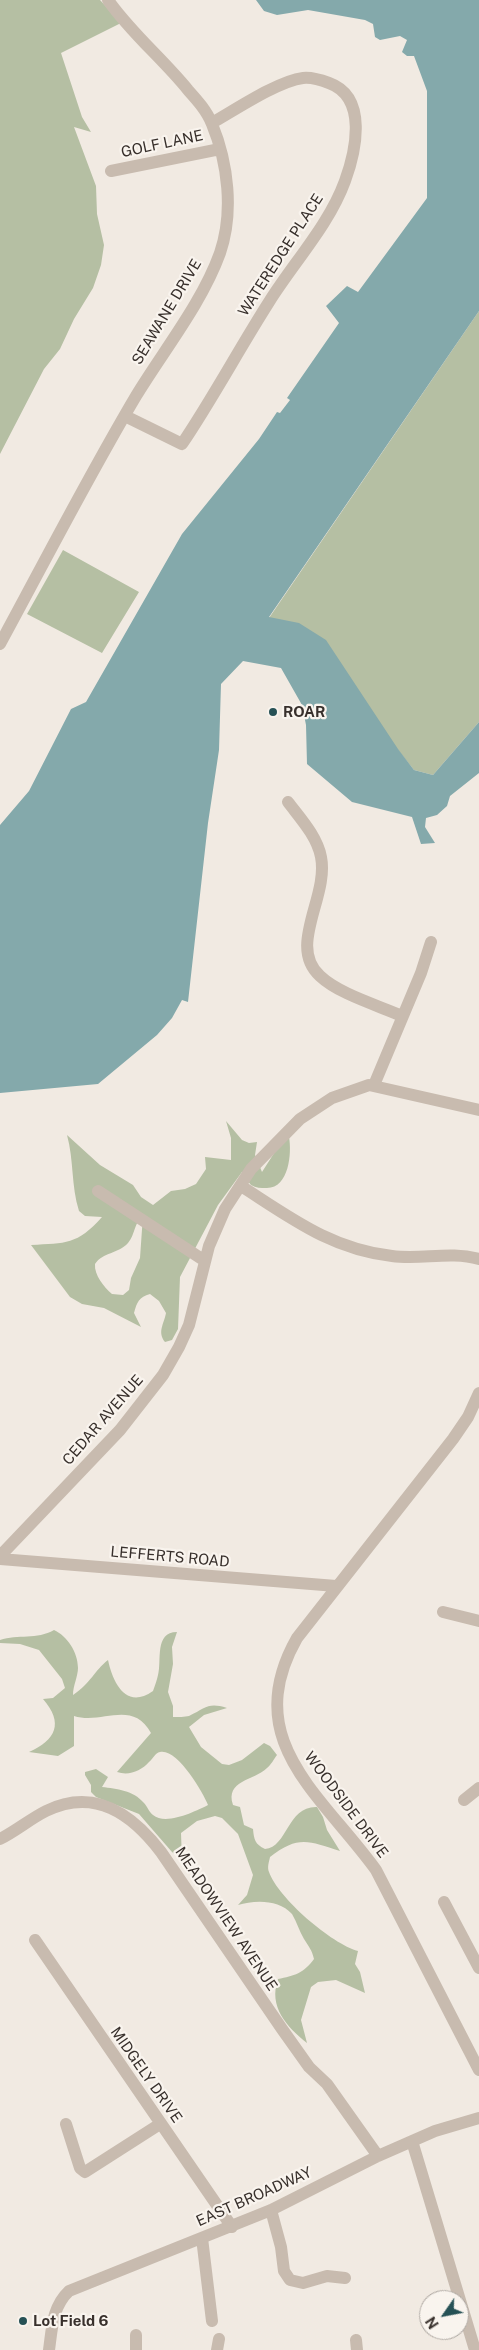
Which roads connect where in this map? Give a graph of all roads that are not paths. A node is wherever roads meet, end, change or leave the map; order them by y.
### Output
1 (108, 0) edge
2 (212, 123) junction
3 (220, 149) junction
4 (111, 171) dead end
5 (125, 416) junction
6 (0, 644) edge
7 (288, 802) dead end
8 (431, 942) dead end
9 (402, 1016) junction
10 (374, 1085) junction
11 (479, 1110) edge
12 (241, 1186) junction
13 (98, 1191) dead end
14 (479, 1259) edge
15 (205, 1261) junction
16 (479, 1393) edge
17 (0, 1558) edge
18 (336, 1586) junction
19 (443, 1612) dead end
20 (479, 1621) edge
21 (479, 1788) edge
22 (464, 1800) dead end
23 (0, 1839) edge
24 (444, 1902) dead end
25 (35, 1940) dead end
26 (479, 1968) edge
27 (479, 2070) edge
28 (479, 2118) edge
29 (66, 2124) dead end
30 (160, 2124) junction
31 (412, 2140) junction
32 (378, 2156) junction
33 (271, 2210) junction
34 (232, 2226) junction
35 (202, 2238) junction
36 (345, 2278) dead end
37 (212, 2322) dead end
38 (136, 2335) dead end
39 (49, 2350) edge
40 (136, 2350) edge
41 (474, 2350) edge

1 - 2 street, SEAWANE DRIVE
2 - 3 street, SEAWANE DRIVE
2 - 5 street, WATEREDGE PLACE
3 - 4 street, GOLF LANE
3 - 5 street, SEAWANE DRIVE
5 - 6 street, SEAWANE DRIVE
7 - 9 street
8 - 9 street
9 - 10 street
10 - 11 street, CEDAR AVENUE
10 - 12 street, CEDAR AVENUE
12 - 14 street
12 - 15 street, CEDAR AVENUE
13 - 15 street
15 - 17 street, CEDAR AVENUE
16 - 18 street, WOODSIDE DRIVE
17 - 18 street, LEFFERTS ROAD
18 - 27 street, WOODSIDE DRIVE
19 - 20 street
21 - 22 street
23 - 32 street, MEADOWVIEW AVENUE
24 - 26 street
25 - 30 street, MIDGELY DRIVE
28 - 31 street, EAST BROADWAY
29 - 30 street
30 - 34 street, MIDGELY DRIVE
31 - 32 street, EAST BROADWAY
31 - 41 street
32 - 33 street, EAST BROADWAY
33 - 34 street, EAST BROADWAY
33 - 36 street
34 - 35 street, EAST BROADWAY
35 - 37 street
35 - 39 street, EAST BROADWAY
38 - 40 street

